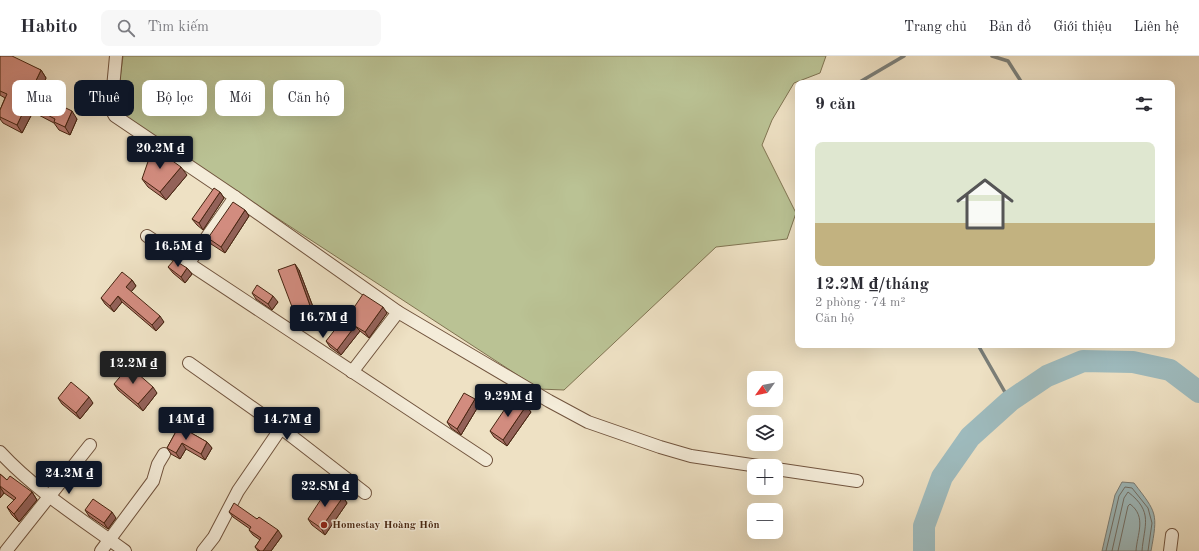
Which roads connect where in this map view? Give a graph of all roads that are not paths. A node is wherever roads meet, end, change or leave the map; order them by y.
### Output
1 (116, 56) edge
2 (235, 196) junction
3 (148, 236) dead end
4 (188, 264) junction
5 (398, 312) junction
6 (189, 363) dead end
7 (352, 372) junction
8 (281, 428) junction
9 (90, 445) dead end
10 (0, 452) edge
11 (164, 454) dead end
12 (486, 460) dead end
13 (747, 464) edge
14 (783, 470) edge
15 (857, 481) dead end
16 (365, 493) dead end
17 (50, 496) junction
18 (1172, 535) dead end
19 (110, 540) junction
20 (6, 551) edge
21 (101, 551) edge
22 (125, 551) edge
23 (203, 551) edge
24 (1170, 551) edge

1 - 2 street
2 - 4 street
2 - 5 street
3 - 4 street
4 - 7 street
5 - 7 street
5 - 13 street
6 - 8 street
7 - 12 street
8 - 16 street
8 - 23 street
9 - 17 street
10 - 17 street
11 - 19 street
14 - 15 street
17 - 19 street
17 - 20 street
18 - 24 street
19 - 21 street
19 - 22 street

